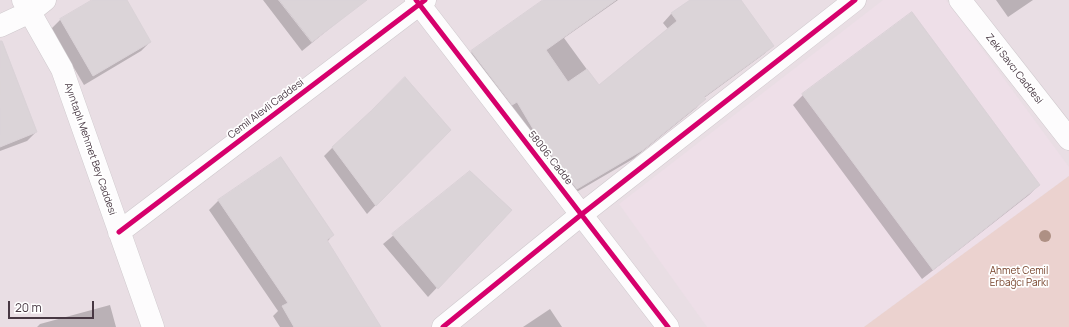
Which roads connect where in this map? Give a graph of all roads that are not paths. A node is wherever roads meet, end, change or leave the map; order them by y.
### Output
1 (855, 0) edge
2 (960, 0) edge
3 (420, 1) edge
4 (33, 4) edge
5 (0, 26) edge
6 (1069, 139) edge
7 (582, 214) junction
8 (119, 232) junction
9 (153, 327) edge
10 (443, 327) edge
11 (668, 327) edge

1 - 7 street
2 - 6 street, Zeki Savcı Caddesi
3 - 7 street, 58006. Cadde
3 - 8 street, Cemil Alevli Caddesi
4 - 5 street
4 - 8 street, Ayıntaplı Mehmet Bey Caddesi
7 - 10 street
7 - 11 street, 58006. Cadde
8 - 9 street, Ayıntaplı Mehmet Bey Caddesi

